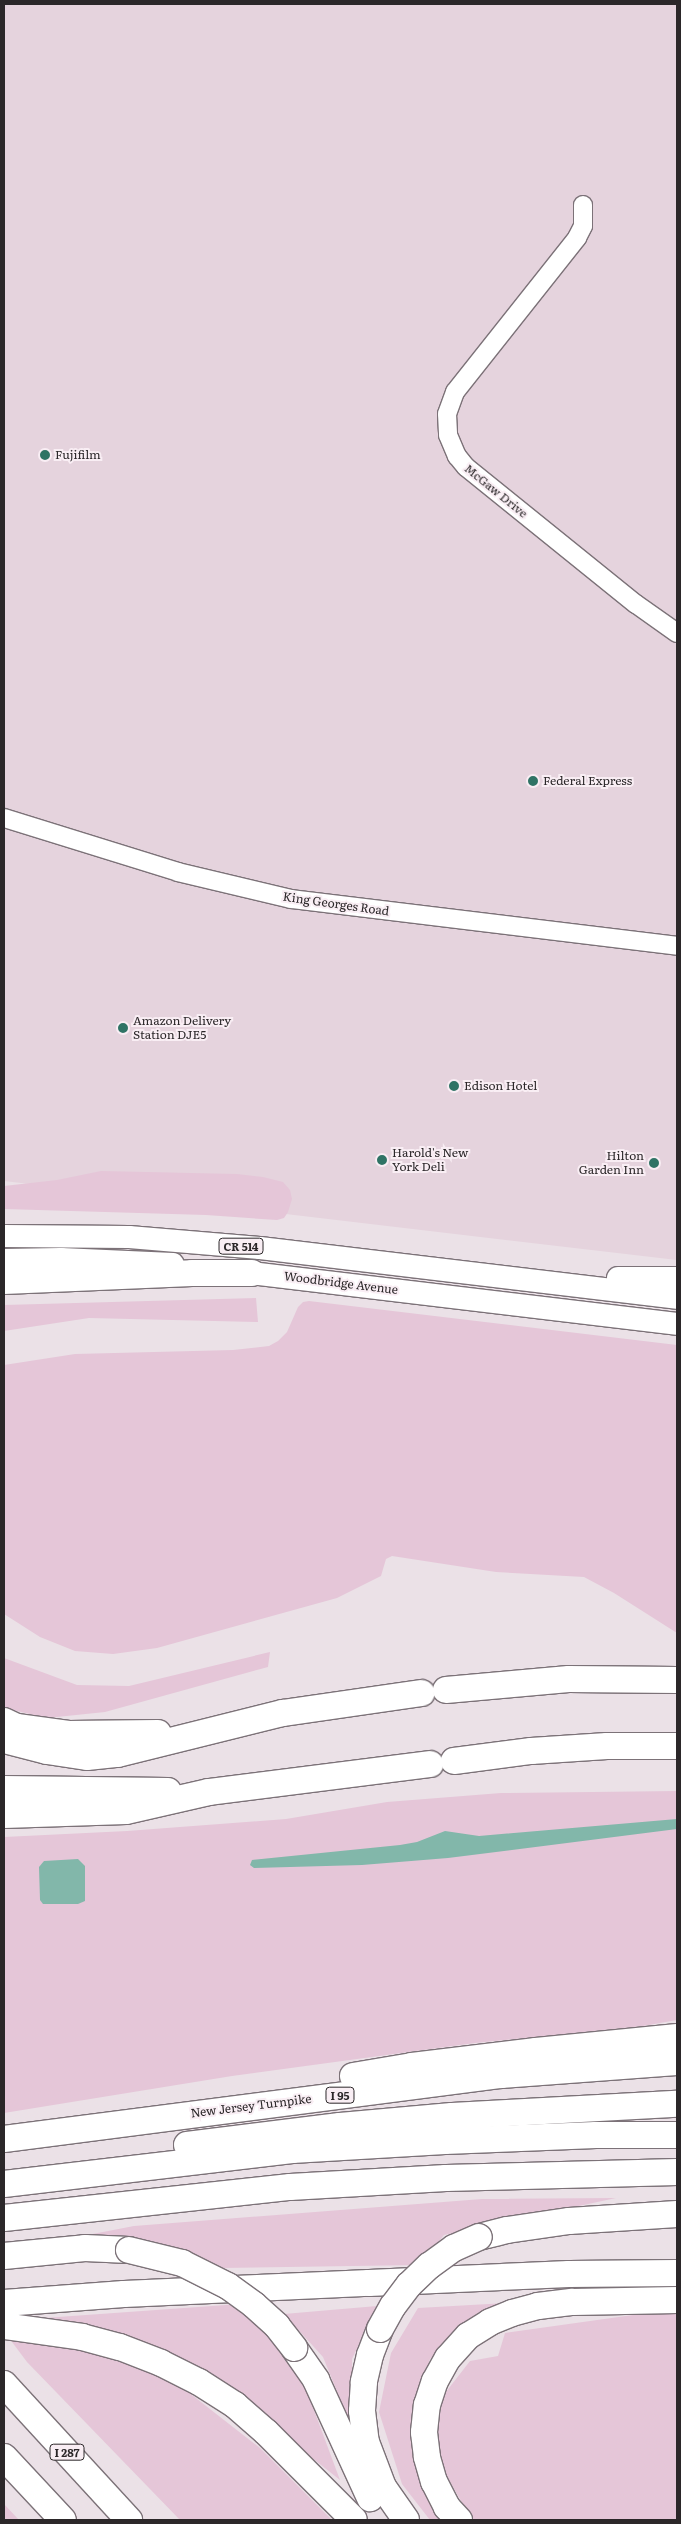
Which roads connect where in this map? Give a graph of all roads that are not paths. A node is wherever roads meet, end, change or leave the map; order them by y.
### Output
1 (583, 205) dead end
2 (677, 634) edge
3 (4, 818) edge
4 (677, 946) edge
5 (4, 1236) edge
6 (4, 1260) edge
7 (477, 1272) junction
8 (252, 1273) junction
9 (73, 1278) junction
10 (677, 1278) edge
11 (4, 1280) edge
12 (4, 1290) edge
13 (677, 1298) edge
14 (677, 1324) edge
15 (674, 1678) edge
16 (4, 1721) edge
17 (204, 1731) junction
18 (4, 1740) edge
19 (677, 1745) edge
20 (4, 1789) edge
21 (209, 1792) junction
22 (4, 1815) edge
23 (677, 2037) edge
24 (677, 2062) edge
25 (677, 2104) edge
26 (212, 2111) junction
27 (677, 2135) edge
28 (4, 2139) edge
29 (677, 2172) edge
30 (52, 2177) junction
31 (4, 2184) edge
32 (677, 2214) edge
33 (4, 2218) edge
34 (4, 2256) edge
35 (677, 2273) edge
36 (677, 2300) edge
37 (4, 2303) edge
38 (4, 2326) edge
39 (4, 2384) edge
40 (4, 2458) edge
41 (4, 2487) edge
42 (43, 2499) junction
43 (63, 2520) edge
44 (129, 2520) edge
45 (354, 2520) edge
46 (386, 2520) edge
47 (406, 2520) edge
48 (459, 2520) edge

1 - 2 street, McGaw Drive
3 - 4 street, King Georges Road
5 - 7 main road, CR 514
6 - 8 main road, Woodbridge Avenue / CR 514
7 - 10 main road
7 - 13 main road, CR 514
8 - 9 highway
8 - 14 main road, Woodbridge Avenue / CR 514
9 - 11 highway
9 - 12 highway
15 - 17 highway
16 - 17 highway
17 - 18 highway
19 - 21 highway
20 - 21 highway
21 - 22 highway
23 - 26 highway
24 - 26 highway, New Jersey Turnpike / I 95
25 - 30 highway
26 - 28 highway, New Jersey Turnpike / I 95
27 - 30 highway
29 - 33 highway
30 - 31 highway
32 - 47 highway, bridge
34 - 46 highway, bridge
35 - 37 highway
36 - 48 highway
38 - 45 highway
39 - 44 highway, I 287
40 - 42 highway
41 - 42 highway
42 - 43 highway

